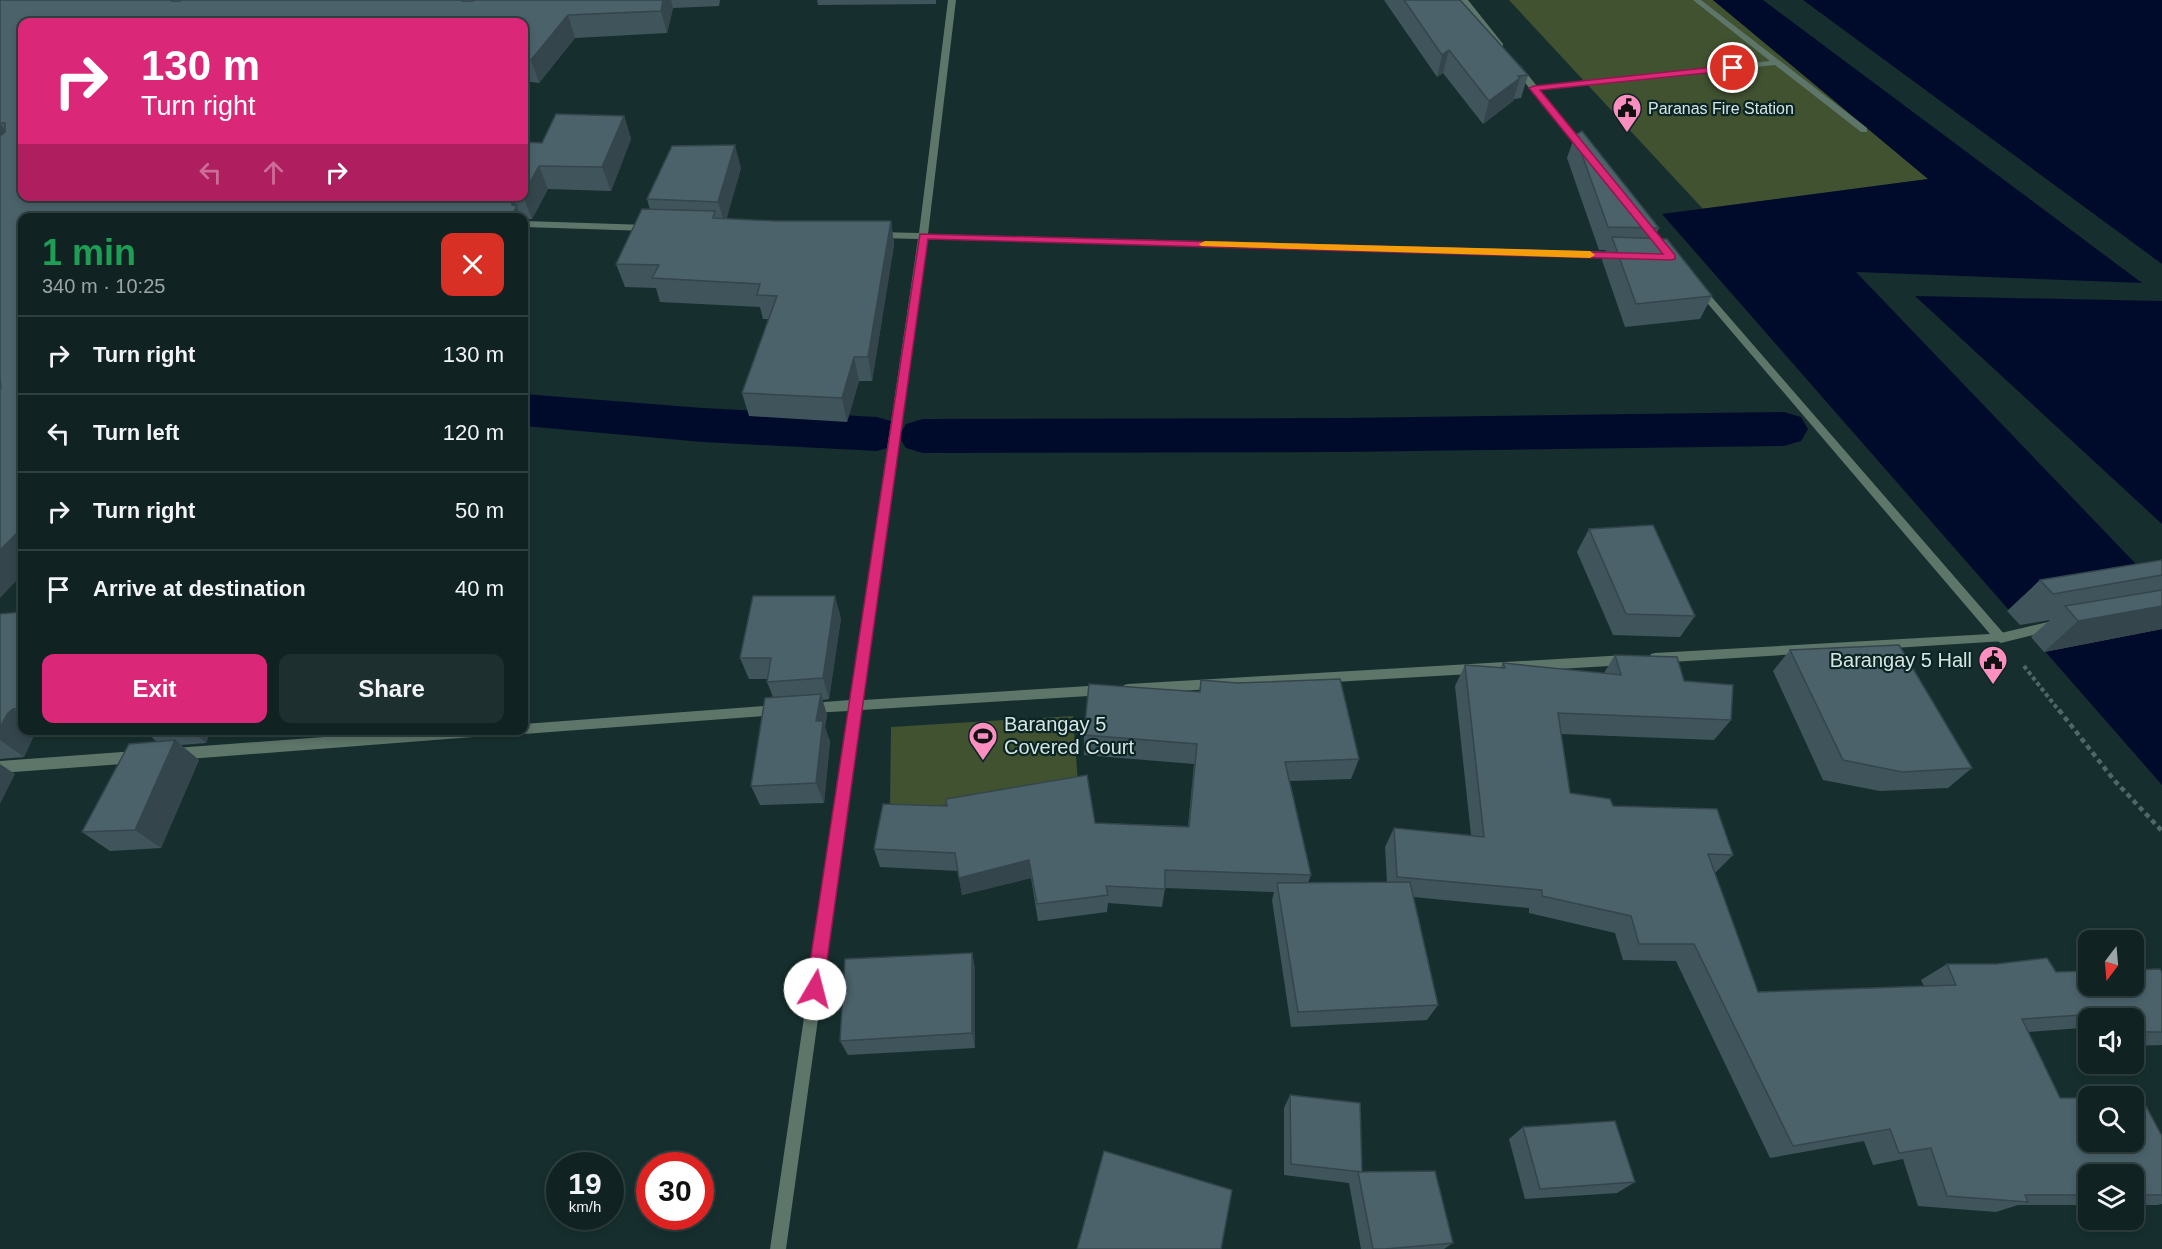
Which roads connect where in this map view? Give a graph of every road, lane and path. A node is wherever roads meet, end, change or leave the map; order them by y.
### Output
1 (952, 0) edge
2 (1464, 0) edge
3 (1697, 0) edge
4 (1506, 53) edge
5 (1513, 62) edge
6 (1777, 63) junction
7 (1534, 88) junction
8 (1864, 130) dead end
9 (1592, 159) edge
10 (528, 224) edge
11 (653, 228) edge
12 (864, 234) edge
13 (923, 236) junction
14 (1624, 256) edge
15 (1695, 284) edge
16 (2071, 623) edge
17 (2001, 638) junction
18 (854, 705) junction
19 (528, 729) edge
20 (431, 735) edge
21 (0, 767) edge
22 (2162, 831) edge
23 (778, 1249) edge

1 - 13 street
2 - 4 street
3 - 6 street
5 - 7 street
6 - 7 street
6 - 8 street
7 - 9 street
10 - 11 street
12 - 13 street
13 - 14 street
13 - 18 street
15 - 17 street
16 - 17 street
17 - 18 street
17 - 22 path
18 - 19 street
18 - 23 street
20 - 21 street

